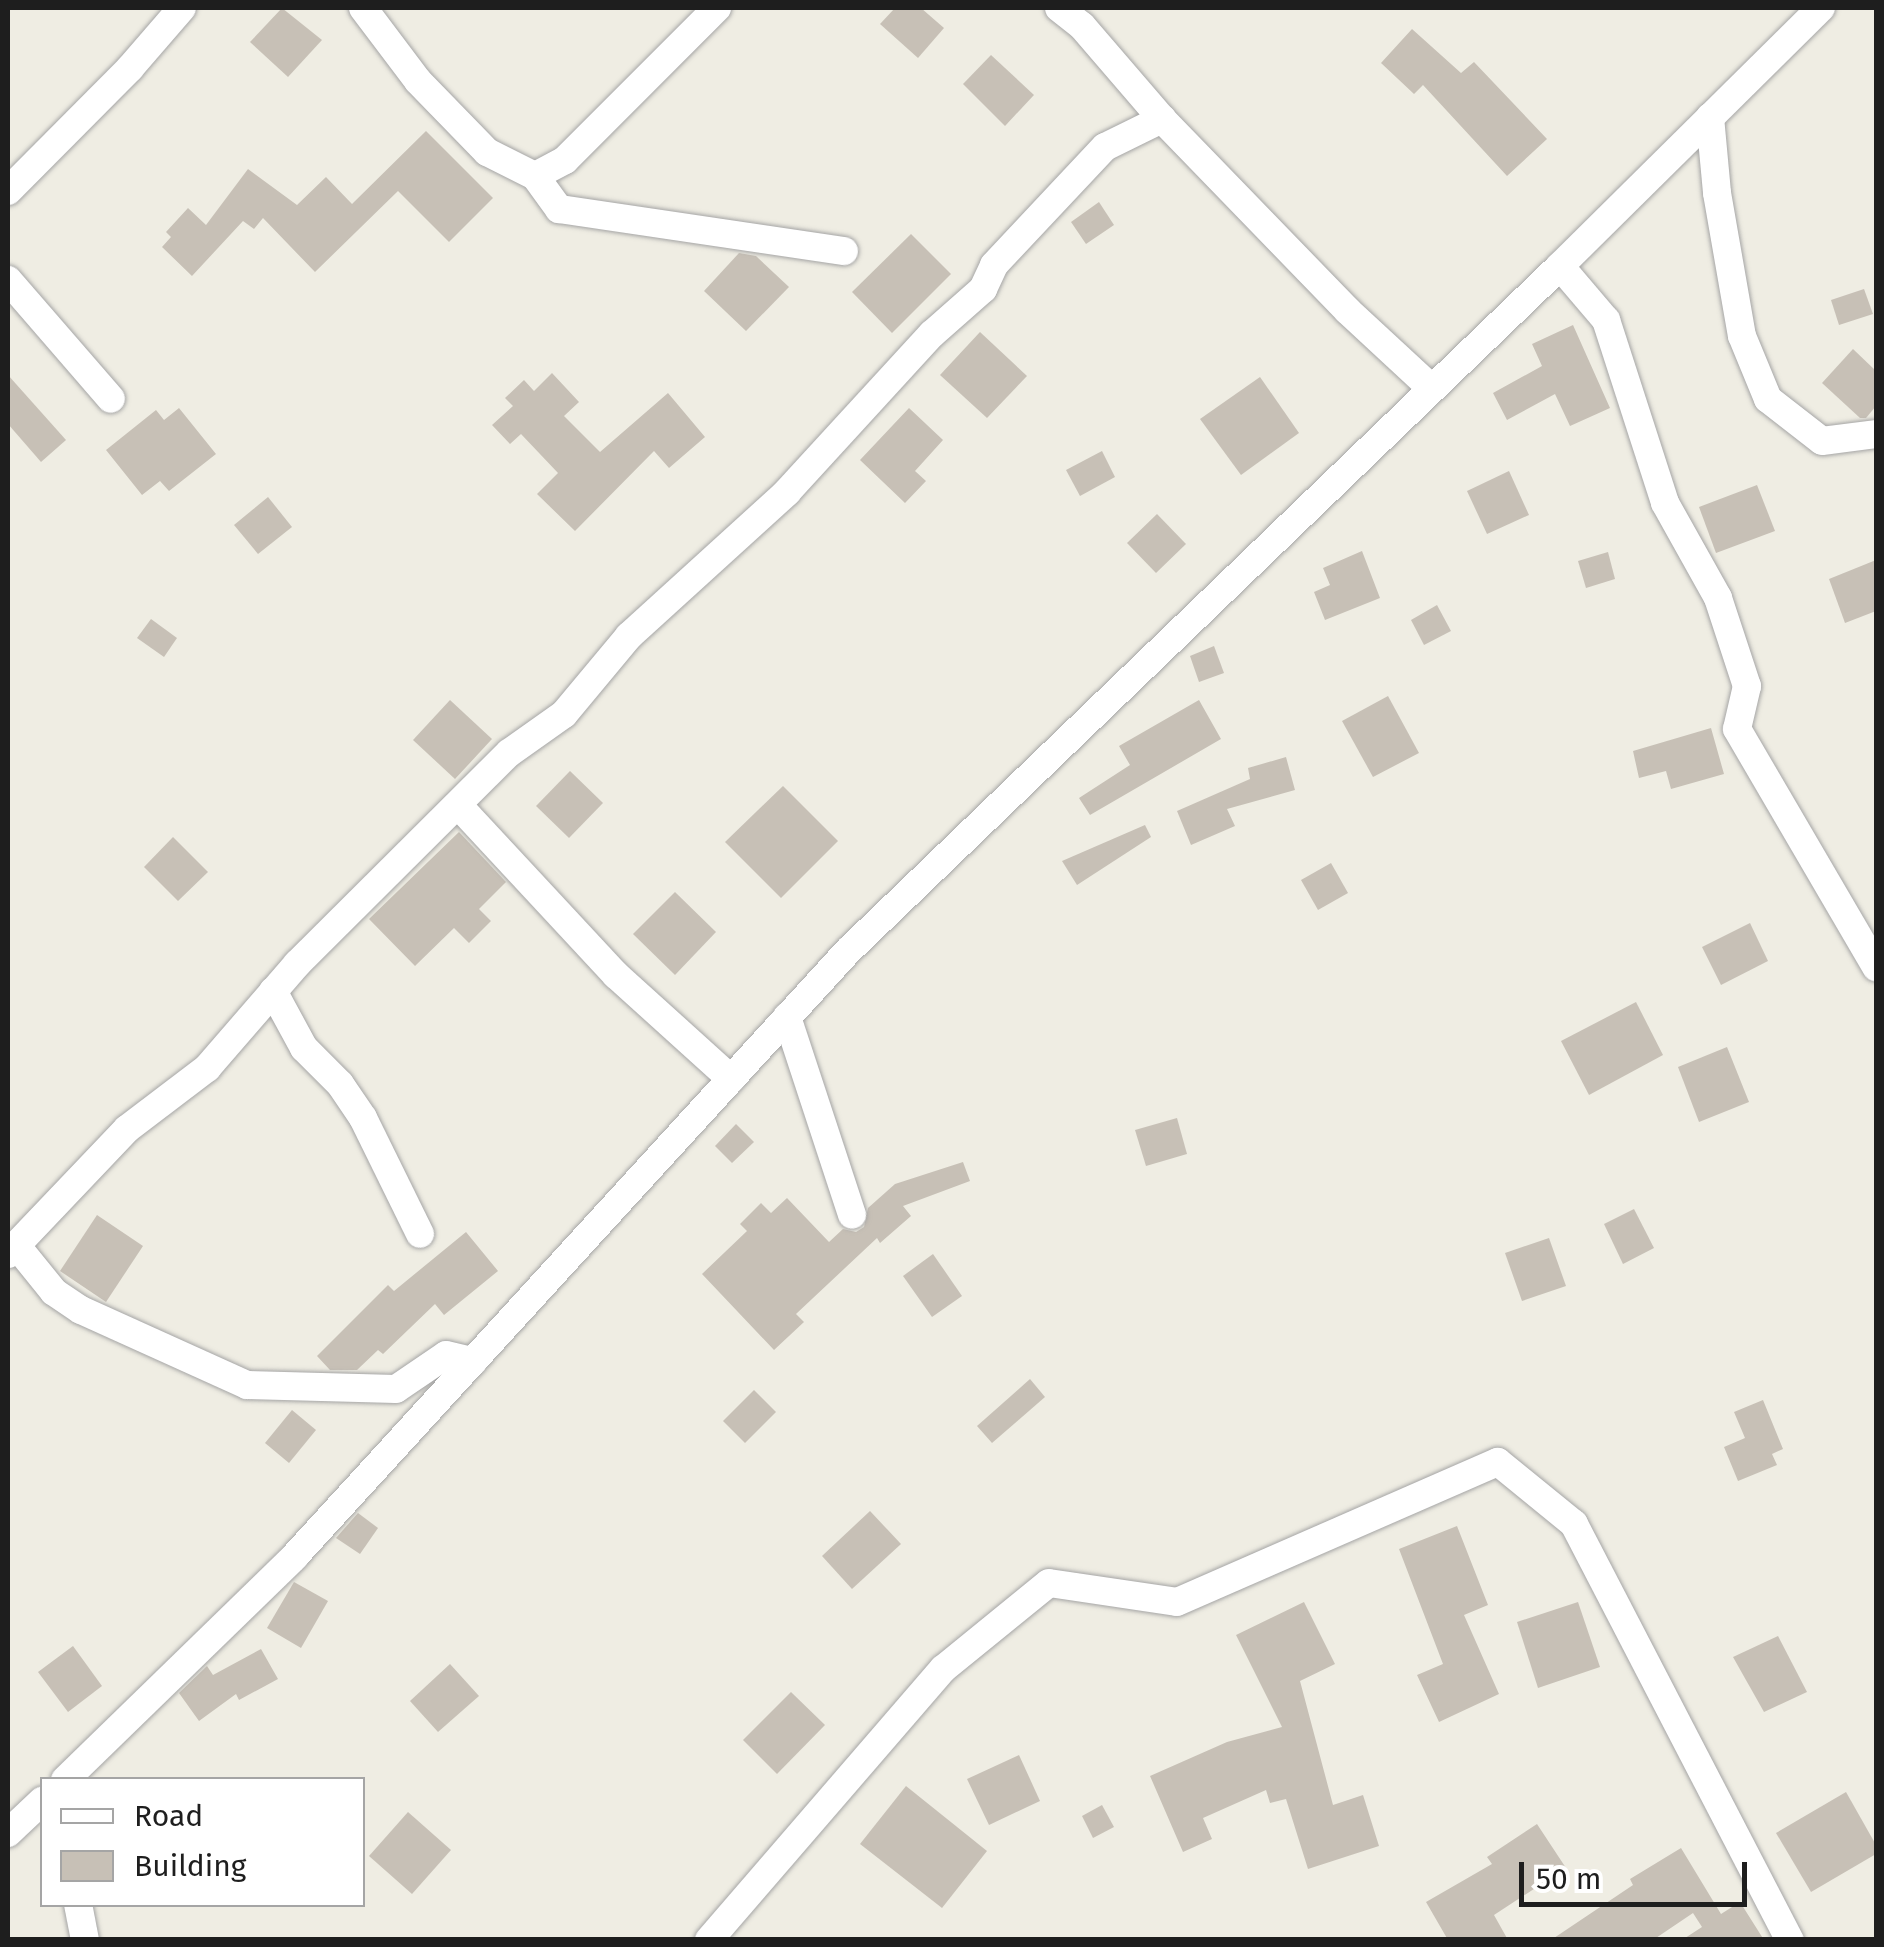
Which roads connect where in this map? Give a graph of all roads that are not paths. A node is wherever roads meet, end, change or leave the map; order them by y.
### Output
1 (182, 8) edge
2 (363, 8) edge
3 (717, 8) edge
4 (1059, 8) edge
5 (1821, 8) edge
6 (1710, 118) junction
7 (1162, 119) junction
8 (535, 176) junction
9 (8, 191) edge
10 (844, 251) dead end
11 (1560, 266) junction
12 (8, 280) edge
13 (1430, 387) junction
14 (111, 400) dead end
15 (1876, 434) edge
16 (458, 806) junction
17 (1876, 967) edge
18 (273, 991) junction
19 (787, 1017) junction
20 (731, 1079) junction
21 (852, 1214) dead end
22 (420, 1234) dead end
23 (12, 1250) edge
24 (473, 1361) junction
25 (68, 1777) edge
26 (40, 1803) edge
27 (8, 1833) edge
28 (79, 1907) edge
29 (85, 1940) edge
30 (709, 1940) edge
31 (1790, 1940) edge

1 - 9 street
2 - 8 street
3 - 8 street
4 - 7 street
5 - 6 street
6 - 11 street
6 - 15 street
7 - 13 street
7 - 16 street
8 - 10 street
11 - 13 street
11 - 17 street
12 - 14 street
13 - 19 street
16 - 18 street
16 - 20 street
18 - 22 street
18 - 23 street
19 - 20 street
19 - 21 street
20 - 24 street
23 - 24 street
24 - 25 street
26 - 27 street
28 - 29 street
30 - 31 street

